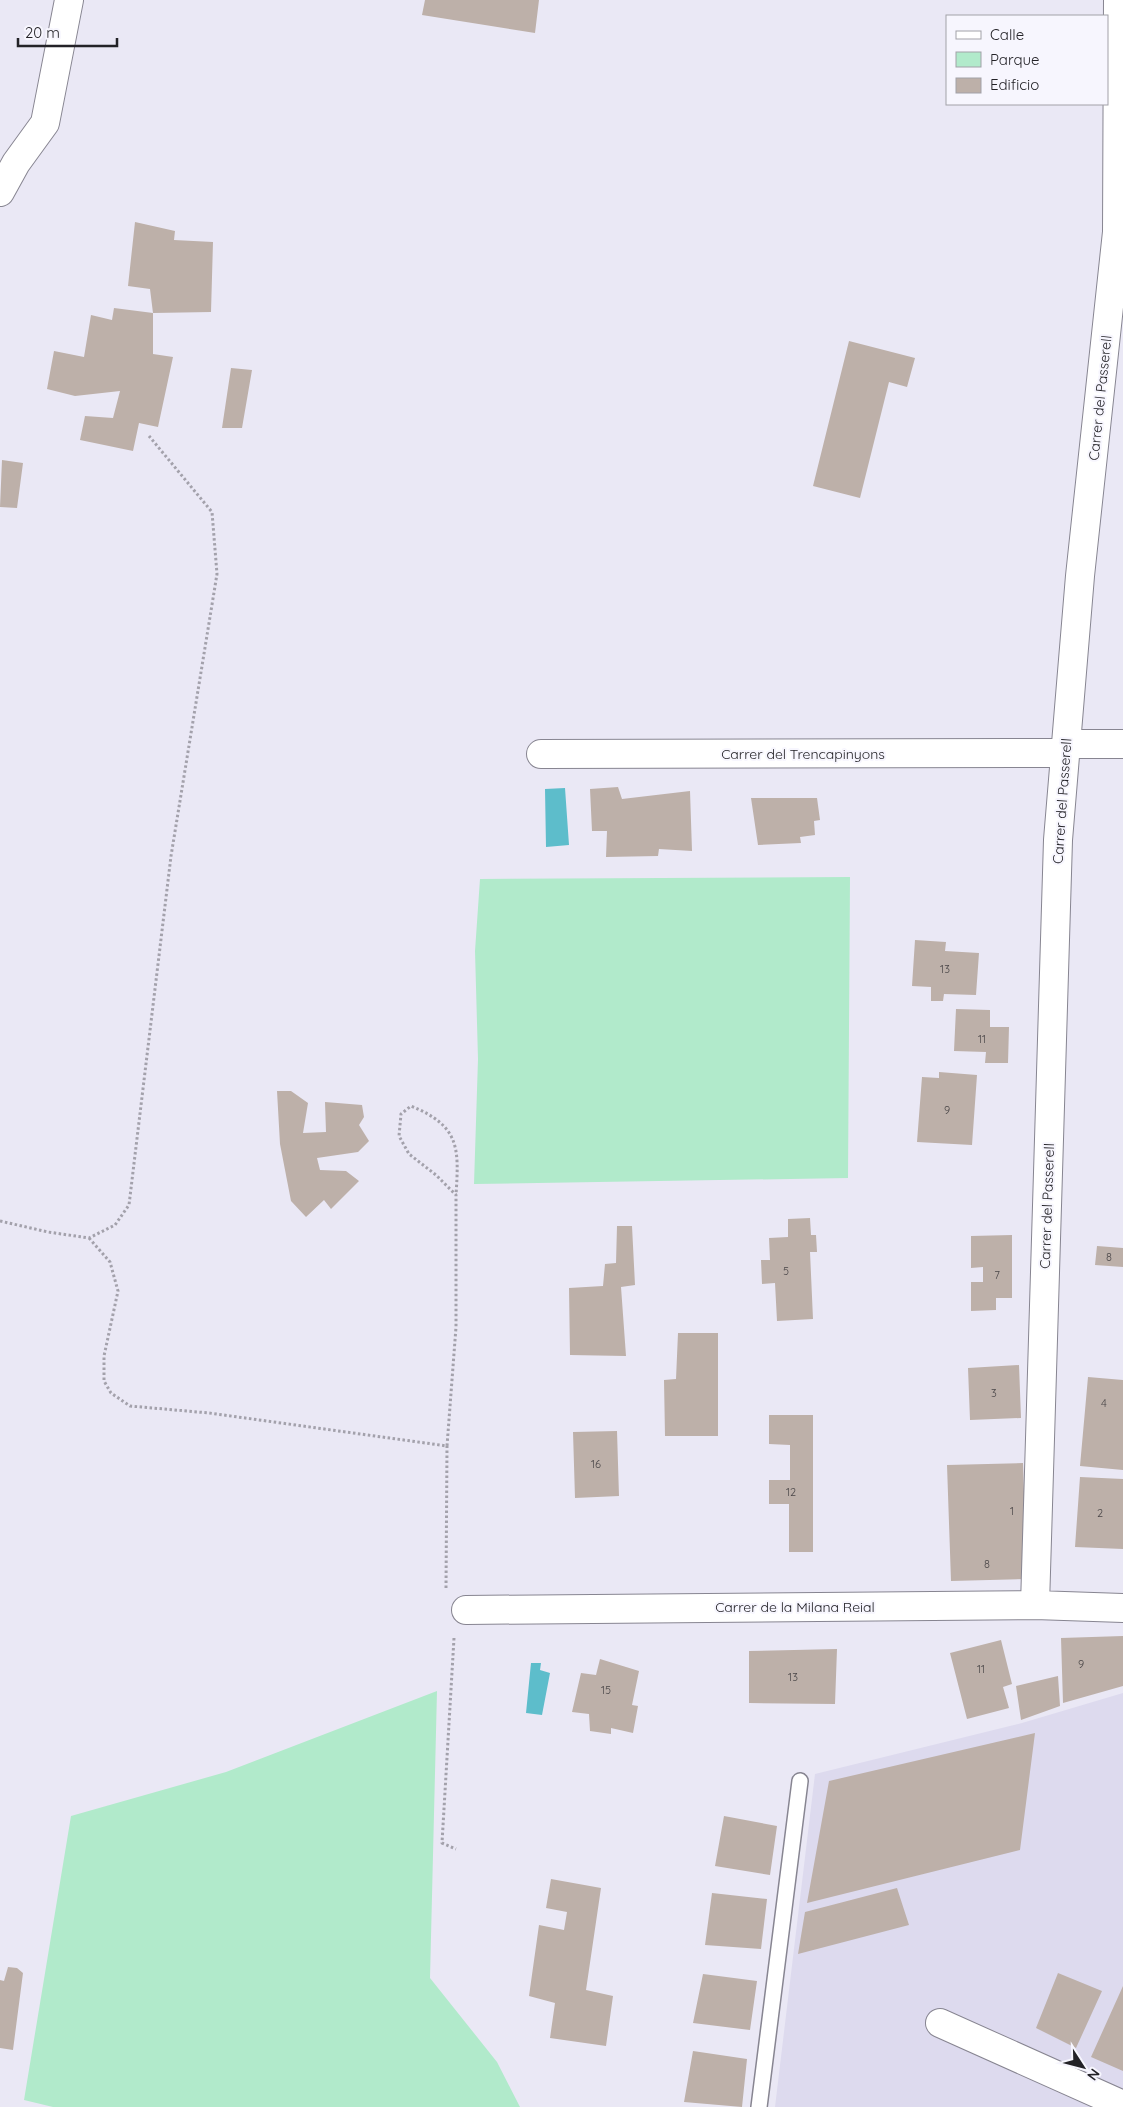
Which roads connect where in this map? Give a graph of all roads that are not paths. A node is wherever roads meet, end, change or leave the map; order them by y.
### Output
1 (69, 0) edge
2 (1118, 0) edge
3 (0, 192) edge
4 (1123, 744) edge
5 (1066, 749) junction
6 (541, 754) dead end
7 (1035, 1605) junction
8 (1123, 1608) edge
9 (466, 1610) road end
10 (800, 1781) dead end
11 (940, 2024) dead end
12 (1123, 2105) edge
13 (759, 2107) edge

1 - 3 street
2 - 5 street, Carrer del Passerell
4 - 5 street, Carrer del Trencapinyons
5 - 6 street, Carrer del Trencapinyons
5 - 7 street, Carrer del Passerell
7 - 8 street, Carrer de la Milana Reial
7 - 9 street, Carrer de la Milana Reial
10 - 13 lane
11 - 12 street

